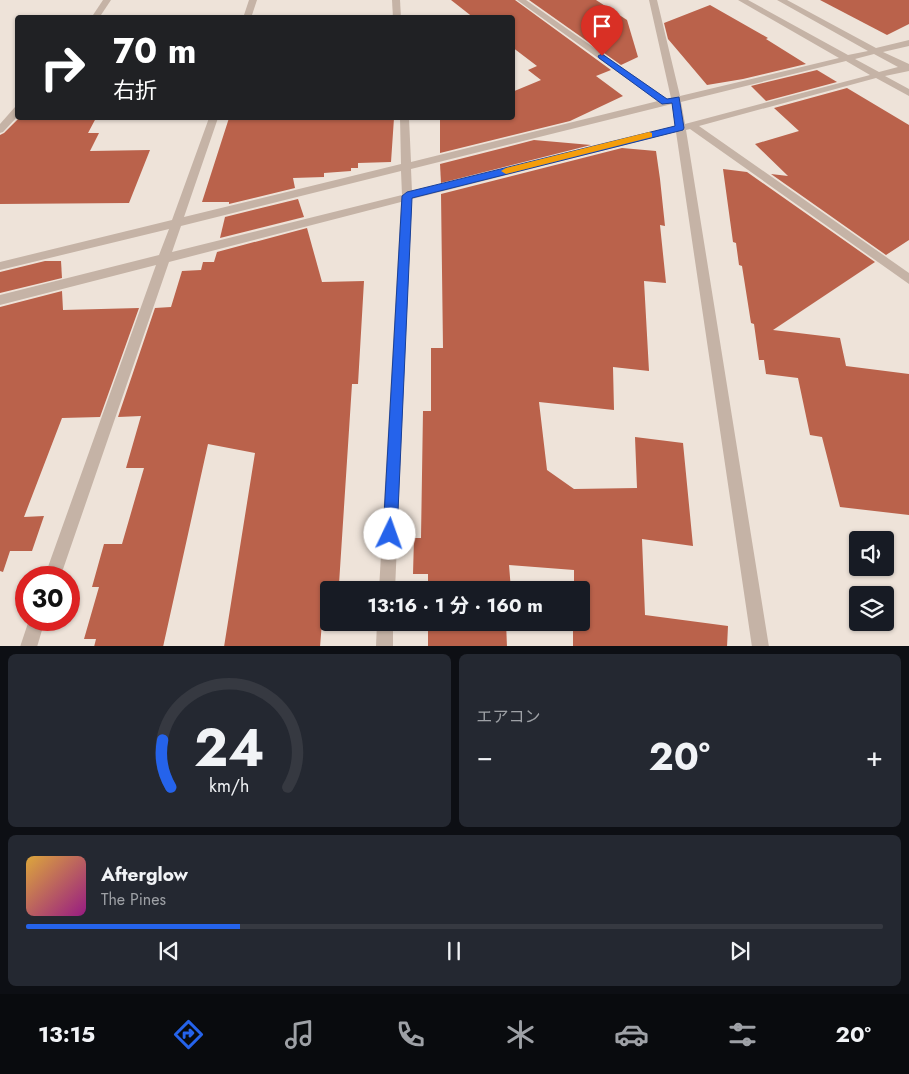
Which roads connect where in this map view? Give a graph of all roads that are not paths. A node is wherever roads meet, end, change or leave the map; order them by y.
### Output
1 (107, 0) edge
2 (253, 0) edge
3 (396, 0) edge
4 (522, 0) edge
5 (653, 0) edge
6 (742, 0) edge
7 (781, 0) edge
8 (97, 15) edge
9 (248, 15) edge
10 (397, 15) edge
11 (909, 43) edge
12 (876, 51) junction
13 (847, 58) junction
14 (908, 68) edge
15 (878, 76) junction
16 (909, 93) edge
17 (671, 100) junction
18 (15, 112) edge
19 (212, 120) edge
20 (404, 120) edge
21 (685, 126) junction
22 (0, 130) edge
23 (408, 166) junction
24 (407, 196) junction
25 (177, 223) junction
26 (164, 260) junction
27 (0, 266) edge
28 (909, 279) edge
29 (0, 300) edge
30 (56, 566) edge
31 (387, 581) edge
32 (33, 631) edge
33 (385, 631) edge
34 (28, 646) edge
35 (384, 646) edge
36 (761, 646) edge

1 - 8 street
2 - 9 street
3 - 10 street
4 - 17 street
5 - 17 street
6 - 13 street
7 - 12 street
11 - 12 street
12 - 13 street
12 - 14 street
13 - 15 street
13 - 17 street
14 - 15 street
15 - 16 street
15 - 21 street
17 - 21 street
17 - 23 street
18 - 22 street
19 - 25 street
20 - 23 street
21 - 24 street
21 - 28 street
21 - 36 street
23 - 24 street
23 - 25 street
24 - 26 street
24 - 31 street
25 - 26 street
25 - 27 street
26 - 29 street
26 - 30 street
32 - 34 street
33 - 35 street

